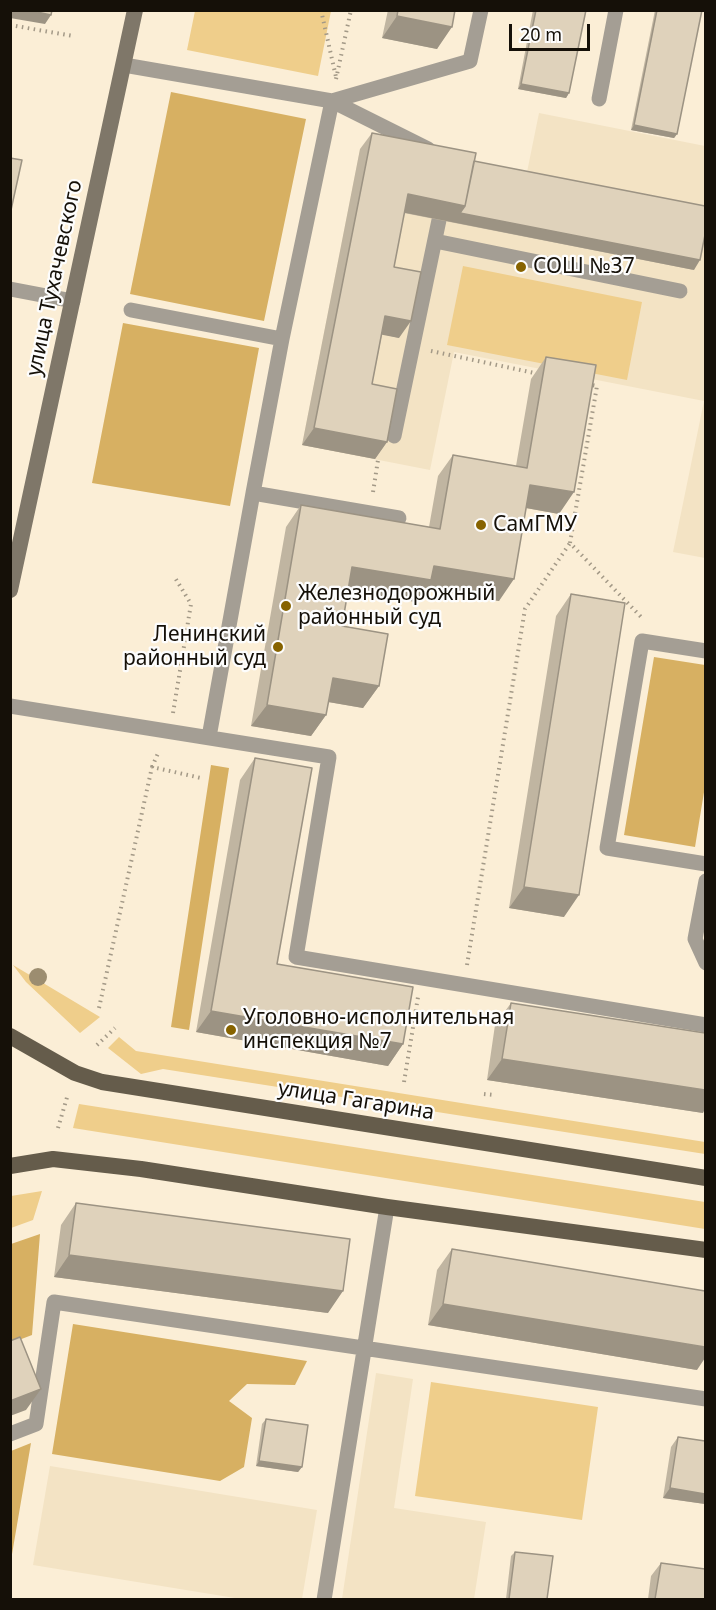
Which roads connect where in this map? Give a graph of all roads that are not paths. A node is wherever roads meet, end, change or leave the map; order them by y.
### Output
1 (135, 10) edge
2 (481, 10) edge
3 (616, 10) edge
4 (124, 65) junction
5 (598, 99) dead end
6 (332, 101) junction
7 (442, 155) edge
8 (439, 220) edge
9 (435, 241) junction
10 (10, 289) edge
11 (680, 291) dead end
12 (73, 301) junction
13 (131, 310) dead end
14 (282, 339) junction
15 (394, 436) edge
16 (253, 493) junction
17 (399, 518) dead end
18 (10, 590) edge
19 (705, 651) edge
20 (10, 706) edge
21 (209, 737) junction
22 (705, 864) edge
23 (705, 881) edge
24 (705, 963) edge
25 (705, 1025) edge
26 (10, 1036) edge
27 (10, 1166) edge
28 (705, 1178) edge
29 (387, 1207) junction
30 (705, 1250) edge
31 (365, 1346) junction
32 (705, 1399) edge
33 (10, 1434) edge
34 (324, 1599) edge

1 - 4 main road, улица Тухачевского
2 - 6 lane
3 - 5 lane
4 - 6 lane
4 - 12 main road, улица Тухачевского
6 - 7 lane
6 - 14 lane
8 - 9 lane
9 - 11 lane
9 - 15 lane
10 - 12 lane
12 - 18 main road, улица Тухачевского
13 - 14 lane
14 - 16 lane
16 - 17 lane
16 - 21 lane
19 - 22 lane
20 - 21 lane
21 - 25 lane
23 - 24 lane
26 - 28 main road, улица Гагарина
27 - 29 main road
29 - 30 main road
29 - 31 lane
31 - 32 lane
31 - 33 lane
31 - 34 lane

